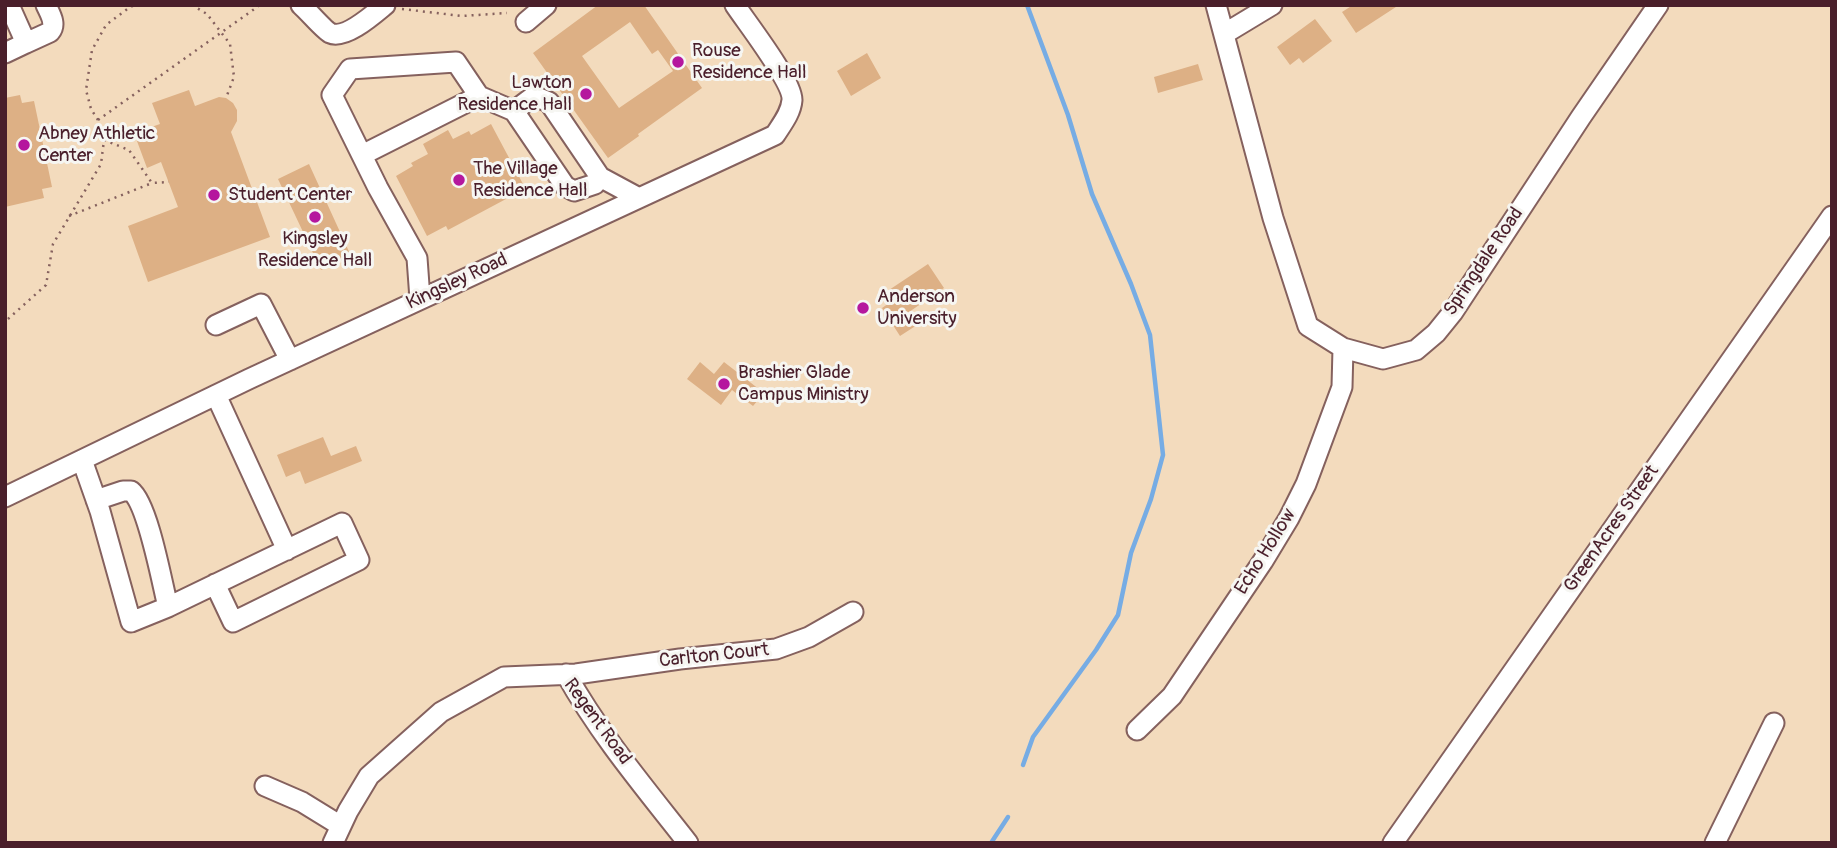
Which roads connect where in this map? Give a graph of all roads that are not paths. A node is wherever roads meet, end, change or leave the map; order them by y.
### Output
1 (9, 5) edge
2 (46, 5) edge
3 (301, 5) edge
4 (546, 5) edge
5 (735, 5) edge
6 (1216, 5) edge
7 (1272, 5) edge
8 (1658, 5) edge
9 (385, 6) edge
10 (526, 22) dead end
11 (1224, 34) junction
12 (26, 43) junction
13 (5, 53) edge
14 (479, 96) junction
15 (514, 111) junction
16 (362, 155) junction
17 (600, 177) junction
18 (639, 198) junction
19 (1832, 216) edge
20 (420, 299) junction
21 (216, 324) dead end
22 (1343, 348) junction
23 (290, 360) junction
24 (216, 395) junction
25 (82, 460) junction
26 (5, 498) edge
27 (96, 500) junction
28 (287, 550) junction
29 (215, 584) junction
30 (168, 607) junction
31 (853, 612) dead end
32 (566, 674) junction
33 (1774, 723) dead end
34 (1137, 730) dead end
35 (265, 786) dead end
36 (337, 834) edge
37 (688, 843) edge
38 (1393, 843) edge
39 (1715, 843) edge

1 - 12 street
2 - 12 street
3 - 9 street
4 - 10 street
5 - 18 street, Kingsley Road
6 - 11 street, Springdale Road
7 - 11 street
8 - 22 street, Springdale Road
11 - 22 street, Springdale Road
12 - 13 street
14 - 15 street
14 - 16 street
14 - 16 street
15 - 17 street
15 - 17 street
16 - 20 street
17 - 18 street
18 - 20 street, Kingsley Road
19 - 38 street, GreenAcres Street
20 - 23 street, Kingsley Road
21 - 23 street
22 - 34 street, Echo Hollow
23 - 24 street, Kingsley Road
24 - 25 street, Kingsley Road
24 - 28 street
25 - 26 street, Kingsley Road
25 - 27 street
27 - 30 street
27 - 30 street
28 - 29 street
28 - 29 street
29 - 30 street
31 - 32 street, Carlton Court
32 - 36 street, Regent Road
32 - 37 street, Regent Road
33 - 39 street
35 - 36 street

